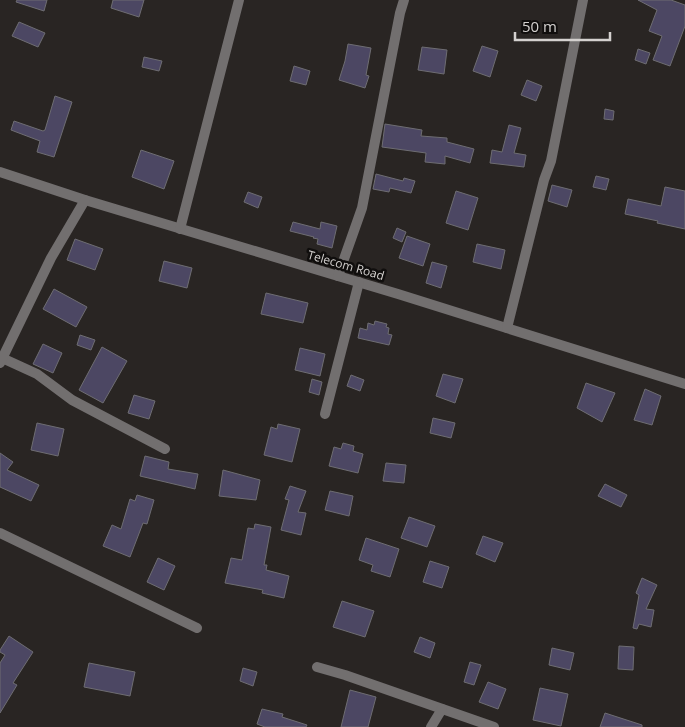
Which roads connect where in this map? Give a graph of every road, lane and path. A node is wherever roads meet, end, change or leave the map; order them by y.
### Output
1 (239, 0) edge
2 (404, 0) edge
3 (583, 0) edge
4 (0, 172) edge
5 (85, 200) junction
6 (180, 229) junction
7 (338, 276) junction
8 (359, 282) junction
9 (507, 328) junction
10 (1, 360) edge
11 (685, 384) edge
12 (325, 414) dead end
13 (165, 449) dead end
14 (0, 533) edge
15 (197, 628) dead end
16 (317, 667) dead end
17 (442, 709) junction
18 (431, 727) edge
19 (494, 727) edge

1 - 6 street
2 - 7 street
3 - 9 street
4 - 5 street, Telecom Road
5 - 6 street, Telecom Road
5 - 10 street
6 - 7 street, Telecom Road
7 - 8 street, Telecom Road
8 - 9 street, Telecom Road
8 - 12 street
9 - 11 street, Telecom Road
10 - 13 street
14 - 15 street
16 - 17 street
17 - 18 street
17 - 19 street

